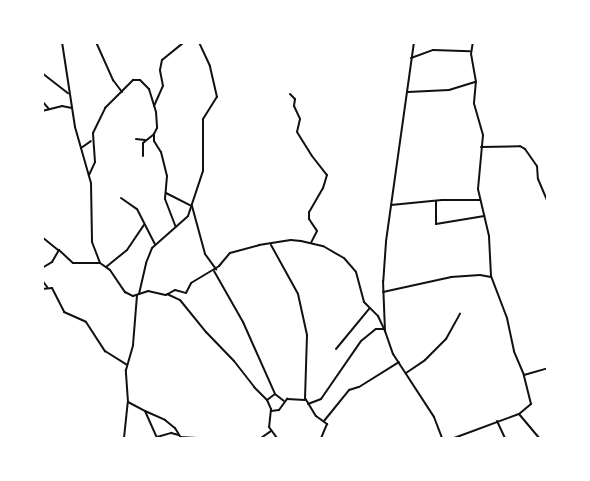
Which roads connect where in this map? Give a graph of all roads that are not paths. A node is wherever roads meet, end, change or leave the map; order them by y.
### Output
1 (62, 42) edge
2 (96, 42) edge
3 (184, 42) edge
4 (199, 42) edge
5 (414, 42) edge
6 (473, 42) edge
7 (471, 51) junction
8 (411, 58) junction
9 (42, 73) edge
10 (476, 82) junction
11 (122, 92) junction
12 (408, 92) junction
13 (68, 93) junction
14 (290, 94) dead end
15 (42, 101) edge
16 (154, 106) junction
17 (72, 108) junction
18 (48, 109) junction
19 (42, 111) edge
20 (154, 134) junction
21 (136, 139) dead end
22 (145, 140) junction
23 (92, 141) junction
24 (481, 147) junction
25 (81, 148) junction
26 (143, 156) dead end
27 (89, 174) junction
28 (165, 192) junction
29 (122, 198) dead end
30 (436, 200) junction
31 (480, 200) junction
32 (548, 203) edge
33 (391, 205) junction
34 (192, 206) junction
35 (484, 216) junction
36 (144, 225) junction
37 (176, 227) junction
38 (42, 237) edge
39 (311, 243) junction
40 (155, 244) junction
41 (271, 244) junction
42 (59, 250) junction
43 (100, 263) junction
44 (106, 267) junction
45 (42, 268) edge
46 (215, 270) junction
47 (491, 278) junction
48 (42, 280) edge
49 (47, 288) junction
50 (42, 289) edge
51 (383, 292) junction
52 (167, 294) junction
53 (138, 295) junction
54 (370, 308) junction
55 (460, 314) dead end
56 (384, 330) junction
57 (336, 350) dead end
58 (399, 362) junction
59 (127, 365) junction
60 (548, 368) edge
61 (406, 373) junction
62 (524, 375) junction
63 (275, 394) junction
64 (267, 400) junction
65 (305, 400) junction
66 (284, 401) junction
67 (128, 402) junction
68 (308, 404) junction
69 (144, 411) junction
70 (271, 411) junction
71 (519, 414) junction
72 (324, 421) junction
73 (497, 421) junction
74 (270, 431) junction
75 (180, 437) edge
76 (124, 438) edge
77 (157, 438) edge
78 (197, 438) edge
79 (261, 438) edge
80 (277, 438) edge
81 (321, 438) edge
82 (442, 438) edge
83 (454, 438) edge
84 (504, 438) edge
85 (539, 438) edge

1 - 13 street
2 - 11 street
3 - 16 street
4 - 34 street
5 - 8 street
6 - 7 street
7 - 8 street
7 - 10 street
8 - 12 street
9 - 13 street
10 - 12 street
10 - 24 street
11 - 16 street
11 - 23 street
12 - 33 street
13 - 17 street
14 - 39 street
15 - 18 street
16 - 20 street
17 - 18 street
17 - 25 street
18 - 19 street
20 - 22 street
20 - 28 street
21 - 22 street
22 - 26 street
23 - 25 street
23 - 27 street
24 - 31 street
24 - 32 street
25 - 27 street
27 - 43 street
28 - 34 street
28 - 37 street
29 - 36 street
30 - 31 street
30 - 33 street
30 - 35 street
31 - 35 street
33 - 51 street
34 - 37 street
34 - 46 street
35 - 47 street
36 - 40 street
36 - 44 street
37 - 40 street
38 - 42 street
39 - 41 street
39 - 54 street
40 - 53 street
41 - 46 street
41 - 65 street
42 - 43 street
42 - 45 street
43 - 44 street
44 - 53 street
46 - 52 street
46 - 63 street
47 - 51 street
47 - 62 street
48 - 49 street
49 - 50 street
49 - 59 street
51 - 56 street
52 - 53 street
52 - 64 street
53 - 59 street
54 - 56 street
54 - 57 street
55 - 61 street
56 - 58 street
56 - 68 street
58 - 61 street
58 - 72 street
59 - 67 street
60 - 62 street
61 - 82 street
62 - 71 street
63 - 64 street
63 - 66 street
64 - 70 street
65 - 66 street
65 - 68 street
66 - 70 street
67 - 69 street
67 - 76 street
68 - 72 street
69 - 75 street
69 - 77 street
70 - 74 street
71 - 73 street
71 - 85 street
72 - 81 street
73 - 83 street
73 - 84 street
74 - 79 street
74 - 80 street
75 - 77 street
75 - 78 street

